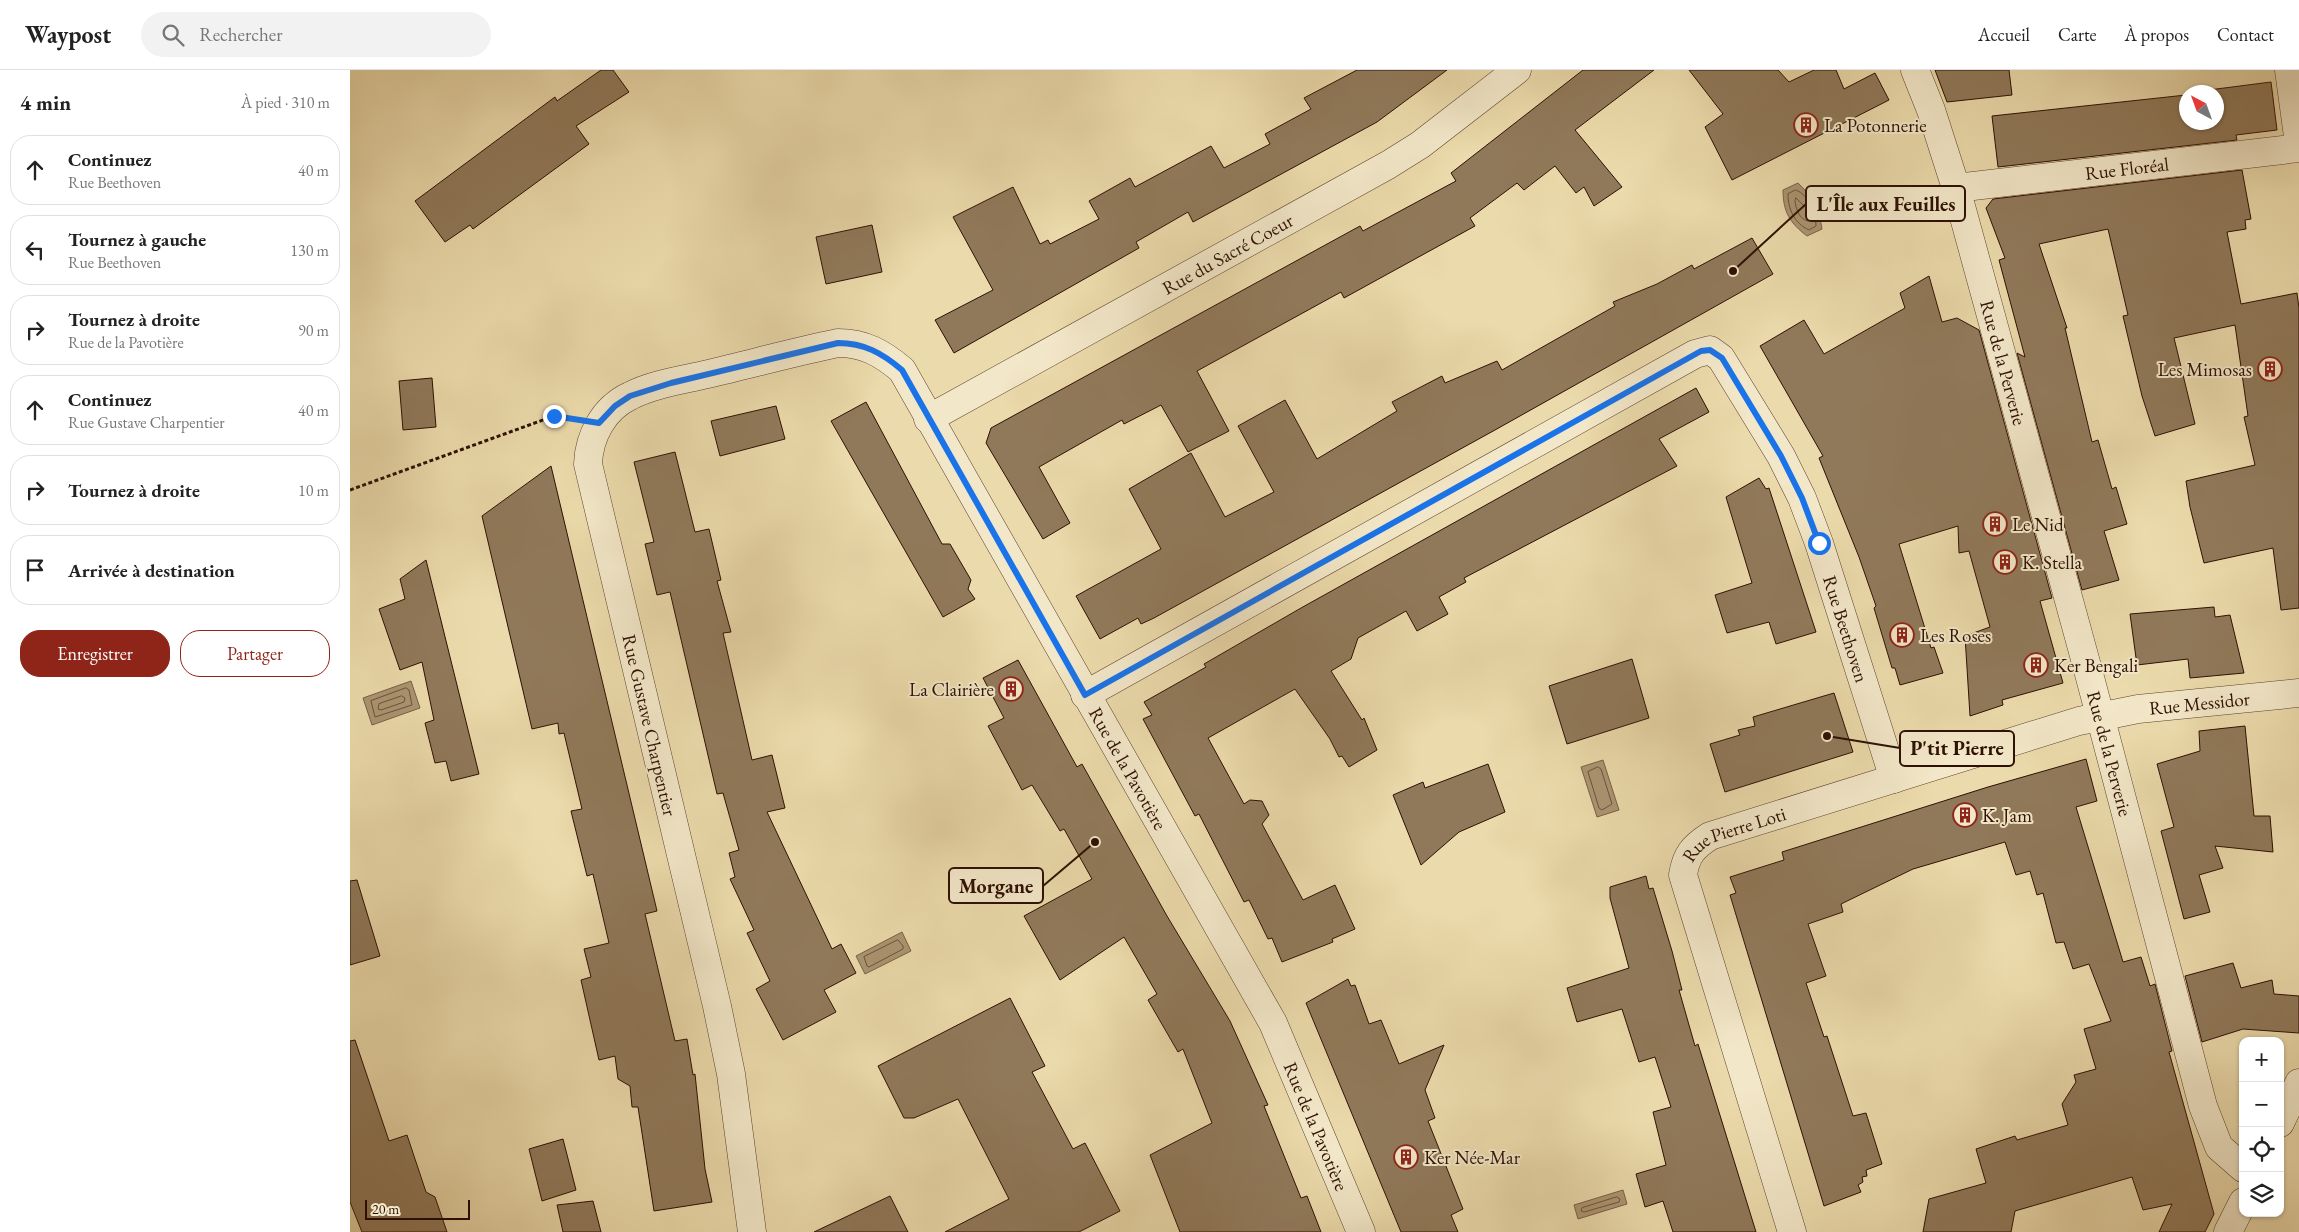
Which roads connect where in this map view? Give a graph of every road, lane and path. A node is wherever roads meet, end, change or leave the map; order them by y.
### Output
1 (1516, 70) edge
2 (1915, 70) edge
3 (2289, 70) edge
4 (2299, 144) edge
5 (2299, 148) edge
6 (1956, 188) junction
7 (789, 354) joint
8 (928, 419) junction
9 (599, 423) junction
10 (350, 490) edge
11 (2299, 693) edge
12 (1085, 695) junction
13 (2100, 716) junction
14 (1894, 779) junction
15 (2299, 1083) edge
16 (2284, 1115) edge
17 (2239, 1164) edge
18 (2239, 1210) edge
19 (752, 1232) edge
20 (1361, 1232) edge
21 (1792, 1232) edge
22 (2228, 1232) edge

1 - 8 street, Rue du Sacré Coeur
2 - 6 street, Rue de la Perverie
3 - 4 street
5 - 6 street, Rue Floréal
6 - 13 street, Rue de la Perverie
7 - 8 street, Rue de la Pavotière
7 - 9 street, Rue Gustave Charpentier
8 - 12 street, Rue de la Pavotière
9 - 10 path
9 - 19 street, Rue Gustave Charpentier
11 - 13 street, Rue Messidor
12 - 14 street, Rue Beethoven
12 - 20 street, Rue de la Pavotière
13 - 14 street, Rue Pierre Loti
13 - 17 street, Rue de la Perverie
14 - 21 street, Rue Pierre Loti
15 - 16 street
18 - 22 street

